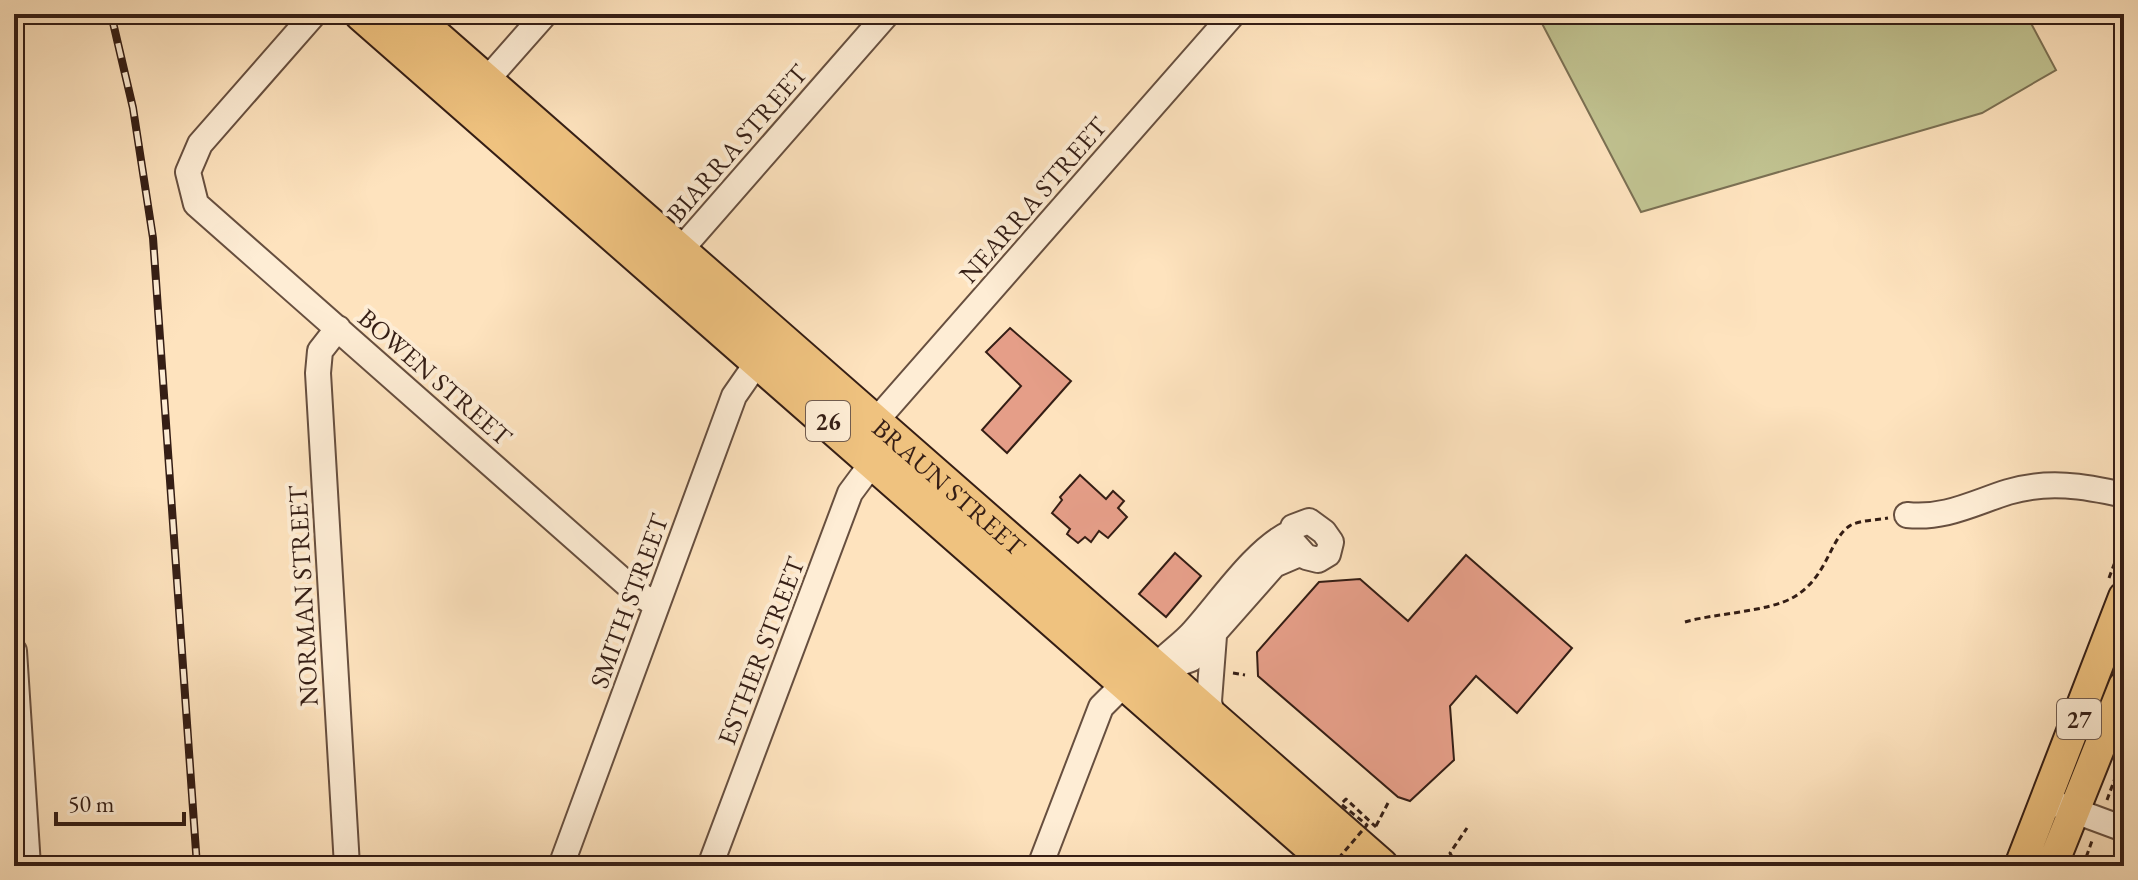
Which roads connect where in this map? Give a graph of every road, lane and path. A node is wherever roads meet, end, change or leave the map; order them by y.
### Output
1 (314, 14) edge
2 (362, 14) edge
3 (409, 14) edge
4 (545, 14) edge
5 (887, 14) edge
6 (1233, 14) edge
7 (485, 82) junction
8 (670, 262) junction
9 (338, 328) junction
10 (759, 360) junction
11 (874, 423) junction
12 (873, 462) junction
13 (2124, 495) edge
14 (1907, 515) joint
15 (2124, 597) edge
16 (657, 605) junction
17 (1685, 622) dead end
18 (1214, 636) junction
19 (14, 651) edge
20 (1139, 676) junction
21 (2124, 686) edge
22 (1213, 721) junction
23 (1388, 803) dead end
24 (2060, 806) junction
25 (1376, 827) junction
26 (1467, 828) dead end
27 (2124, 829) edge
28 (1371, 832) dead end
29 (28, 866) edge
30 (347, 866) edge
31 (561, 866) edge
32 (710, 866) edge
33 (1040, 866) edge
34 (1333, 866) edge
35 (1381, 866) edge
36 (1457, 866) edge
37 (2020, 866) edge
38 (2052, 866) edge

1 - 9 street, BOWEN STREET
2 - 8 highway, BRAUN STREET / 26
3 - 7 highway, BRAUN STREET / 26
4 - 7 street
5 - 8 street, BIARRA STREET
6 - 11 street, NEARRA STREET
7 - 8 highway, BRAUN STREET / 26
8 - 10 highway, BRAUN STREET / 26
8 - 11 highway, BRAUN STREET / 26
9 - 16 street, BOWEN STREET
9 - 30 street, NORMAN STREET
10 - 12 highway, BRAUN STREET / 26
10 - 16 street, SMITH STREET
11 - 20 highway, BRAUN STREET / 26
12 - 20 highway, BRAUN STREET / 26
12 - 32 street, ESTHER STREET
13 - 14 street
14 - 17 path
15 - 24 main road, 27
16 - 31 street, SMITH STREET
18 - 20 street
18 - 20 street
18 - 22 street
19 - 29 street
20 - 22 highway, BRAUN STREET / 26
20 - 33 street
20 - 34 highway, BRAUN STREET / 26
21 - 24 main road, 27
22 - 35 highway, BRAUN STREET / 26
23 - 25 path
24 - 27 street
24 - 37 main road, 27
24 - 38 main road, 27
25 - 28 path
25 - 34 path, bridge
26 - 36 path

